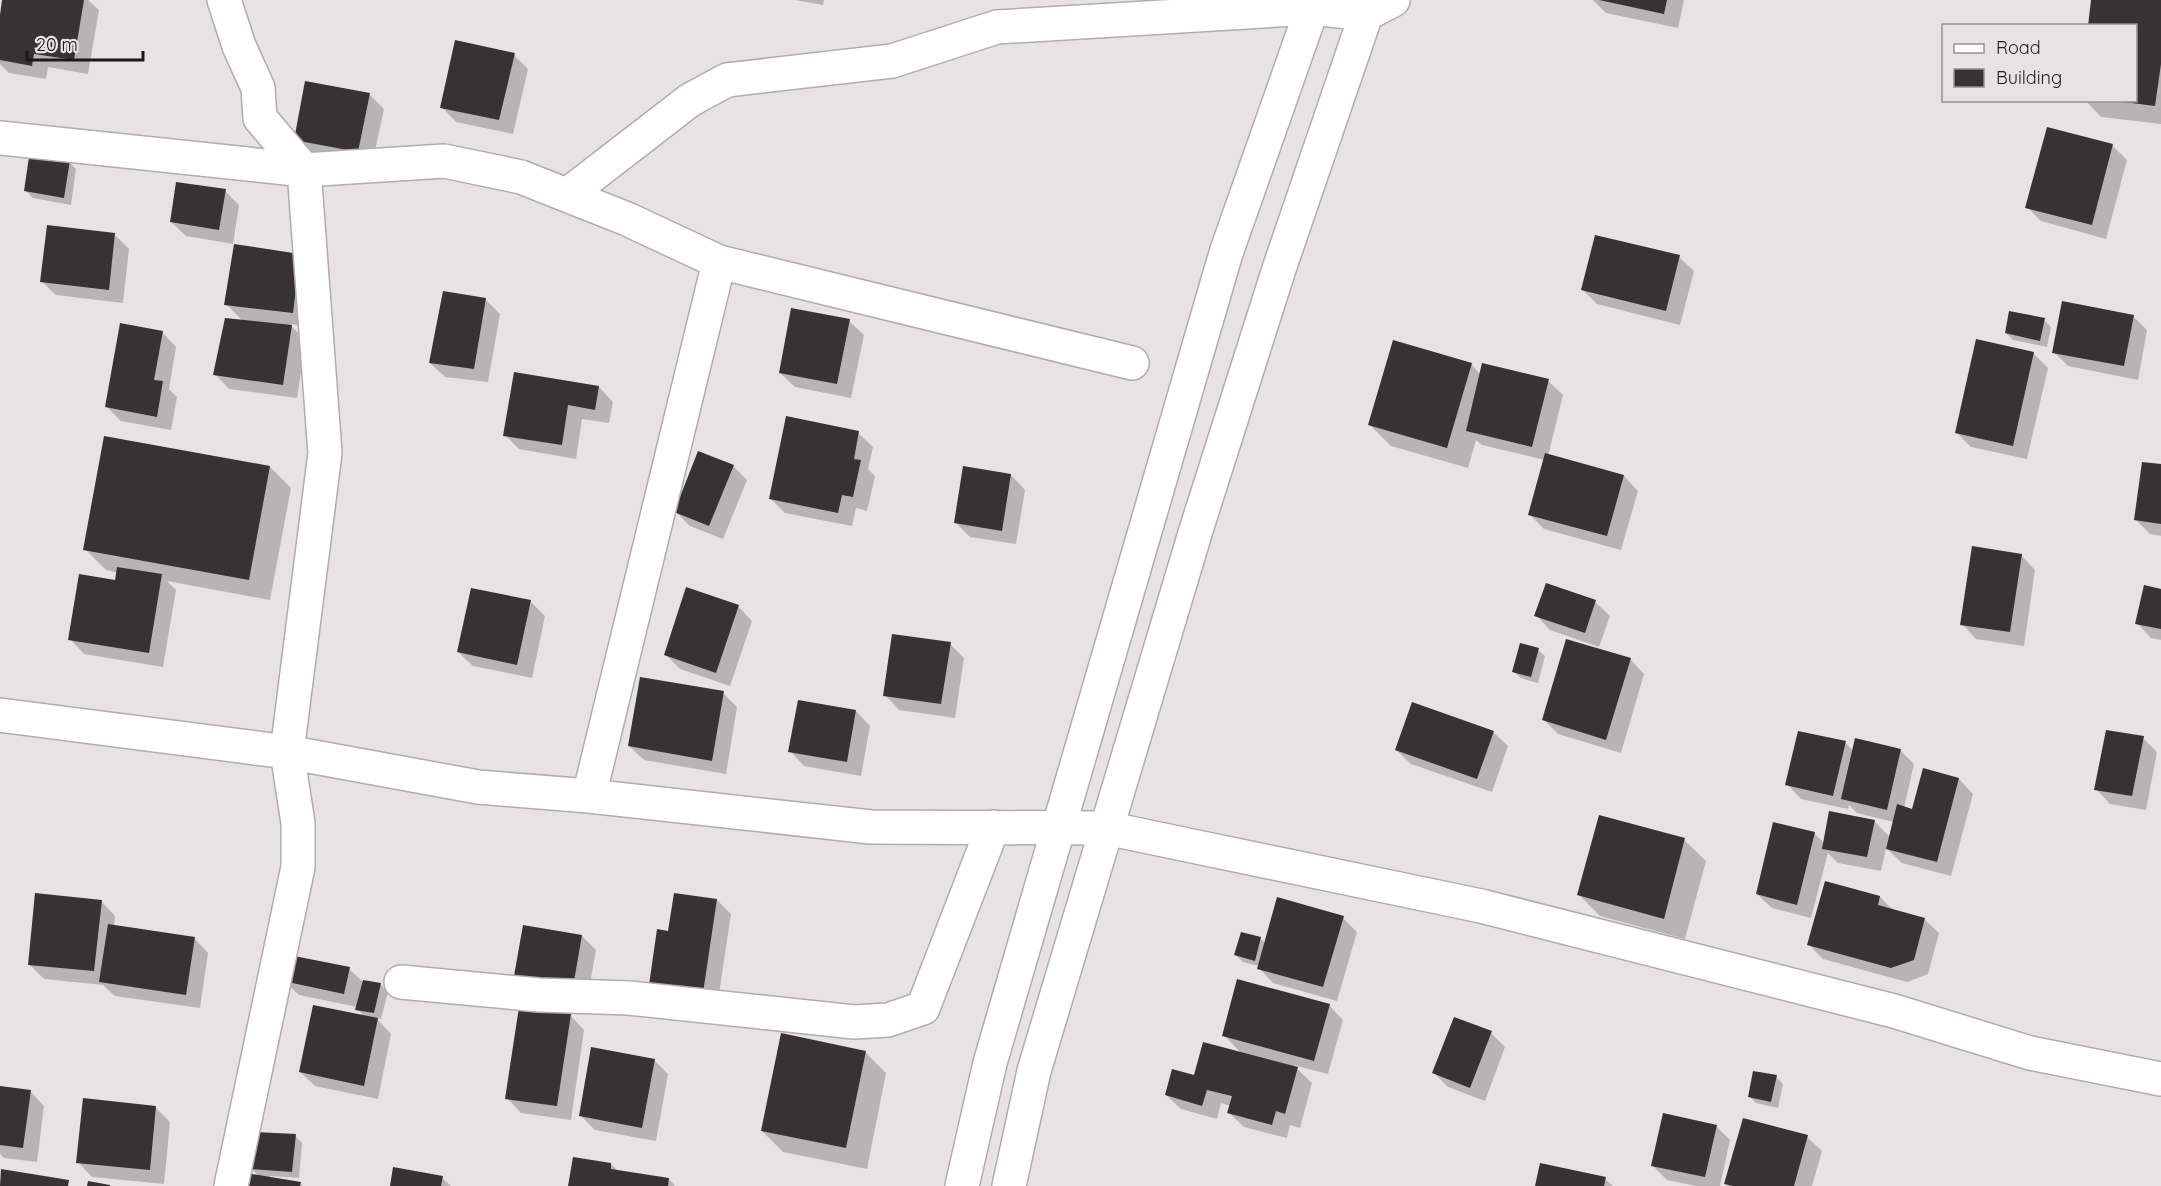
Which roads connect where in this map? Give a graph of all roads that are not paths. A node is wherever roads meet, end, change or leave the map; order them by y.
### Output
1 (224, 0) edge
2 (1313, 4) edge
3 (1272, 5) edge
4 (1376, 5) edge
5 (0, 138) edge
6 (304, 170) junction
7 (567, 195) junction
8 (718, 262) junction
9 (1132, 363) dead end
10 (0, 715) edge
11 (287, 752) junction
12 (589, 796) junction
13 (993, 826) junction
14 (1058, 827) junction
15 (1106, 828) junction
16 (400, 982) dead end
17 (2161, 1079) edge
18 (231, 1186) edge
19 (962, 1186) edge
20 (1009, 1186) edge

1 - 6 street
2 - 3 street
2 - 4 street
2 - 14 street
3 - 7 street
4 - 15 street
5 - 6 street
6 - 7 street
6 - 11 street
7 - 8 street
8 - 9 street
8 - 12 street
10 - 11 street
11 - 12 street
11 - 18 street
12 - 13 street
13 - 14 street
13 - 16 street
14 - 15 street
14 - 19 street
15 - 17 street
15 - 20 street

